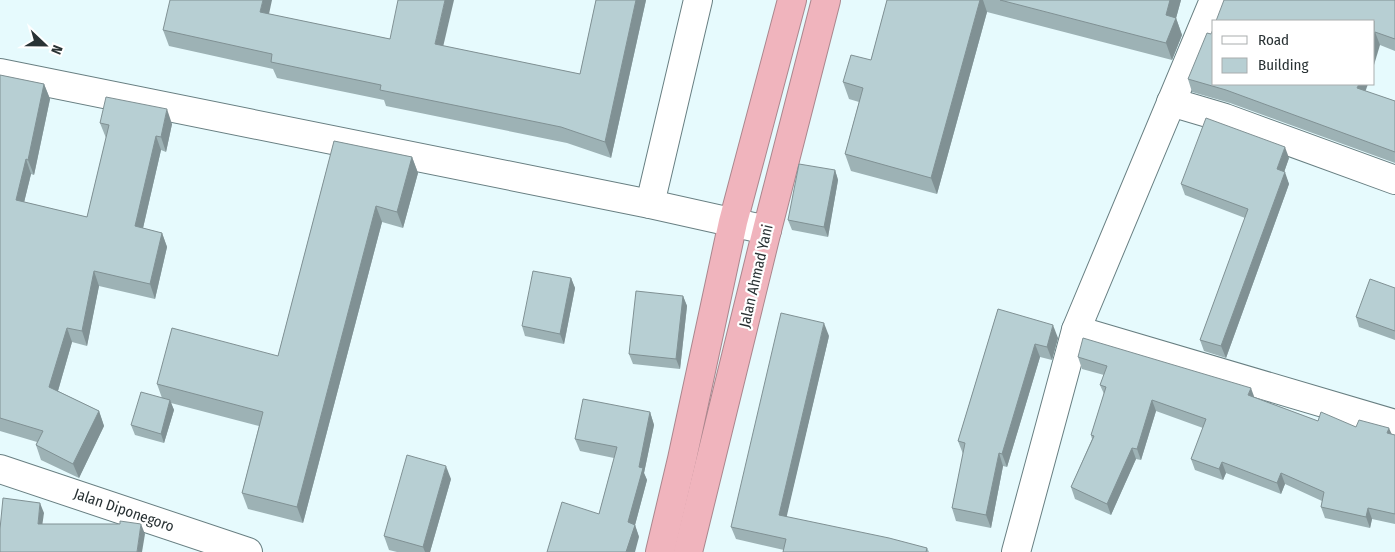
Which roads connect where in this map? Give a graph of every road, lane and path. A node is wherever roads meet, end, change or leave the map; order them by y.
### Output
1 (698, 0) edge
2 (792, 0) edge
3 (826, 0) edge
4 (1214, 0) edge
5 (0, 73) edge
6 (1171, 102) junction
7 (1395, 180) edge
8 (650, 204) junction
9 (733, 222) junction
10 (767, 230) junction
11 (1076, 330) junction
12 (1395, 424) edge
13 (0, 469) edge
14 (248, 552) edge
15 (660, 552) edge
16 (688, 552) edge
17 (1016, 552) edge

1 - 8 street
2 - 9 highway
3 - 10 highway, Jalan Ahmad Yani
4 - 6 street
5 - 8 street
6 - 7 street
6 - 11 street
8 - 9 street
9 - 10 street
9 - 15 highway
10 - 16 highway, Jalan Ahmad Yani
11 - 12 street
11 - 17 street
13 - 14 street, Jalan Diponegoro

